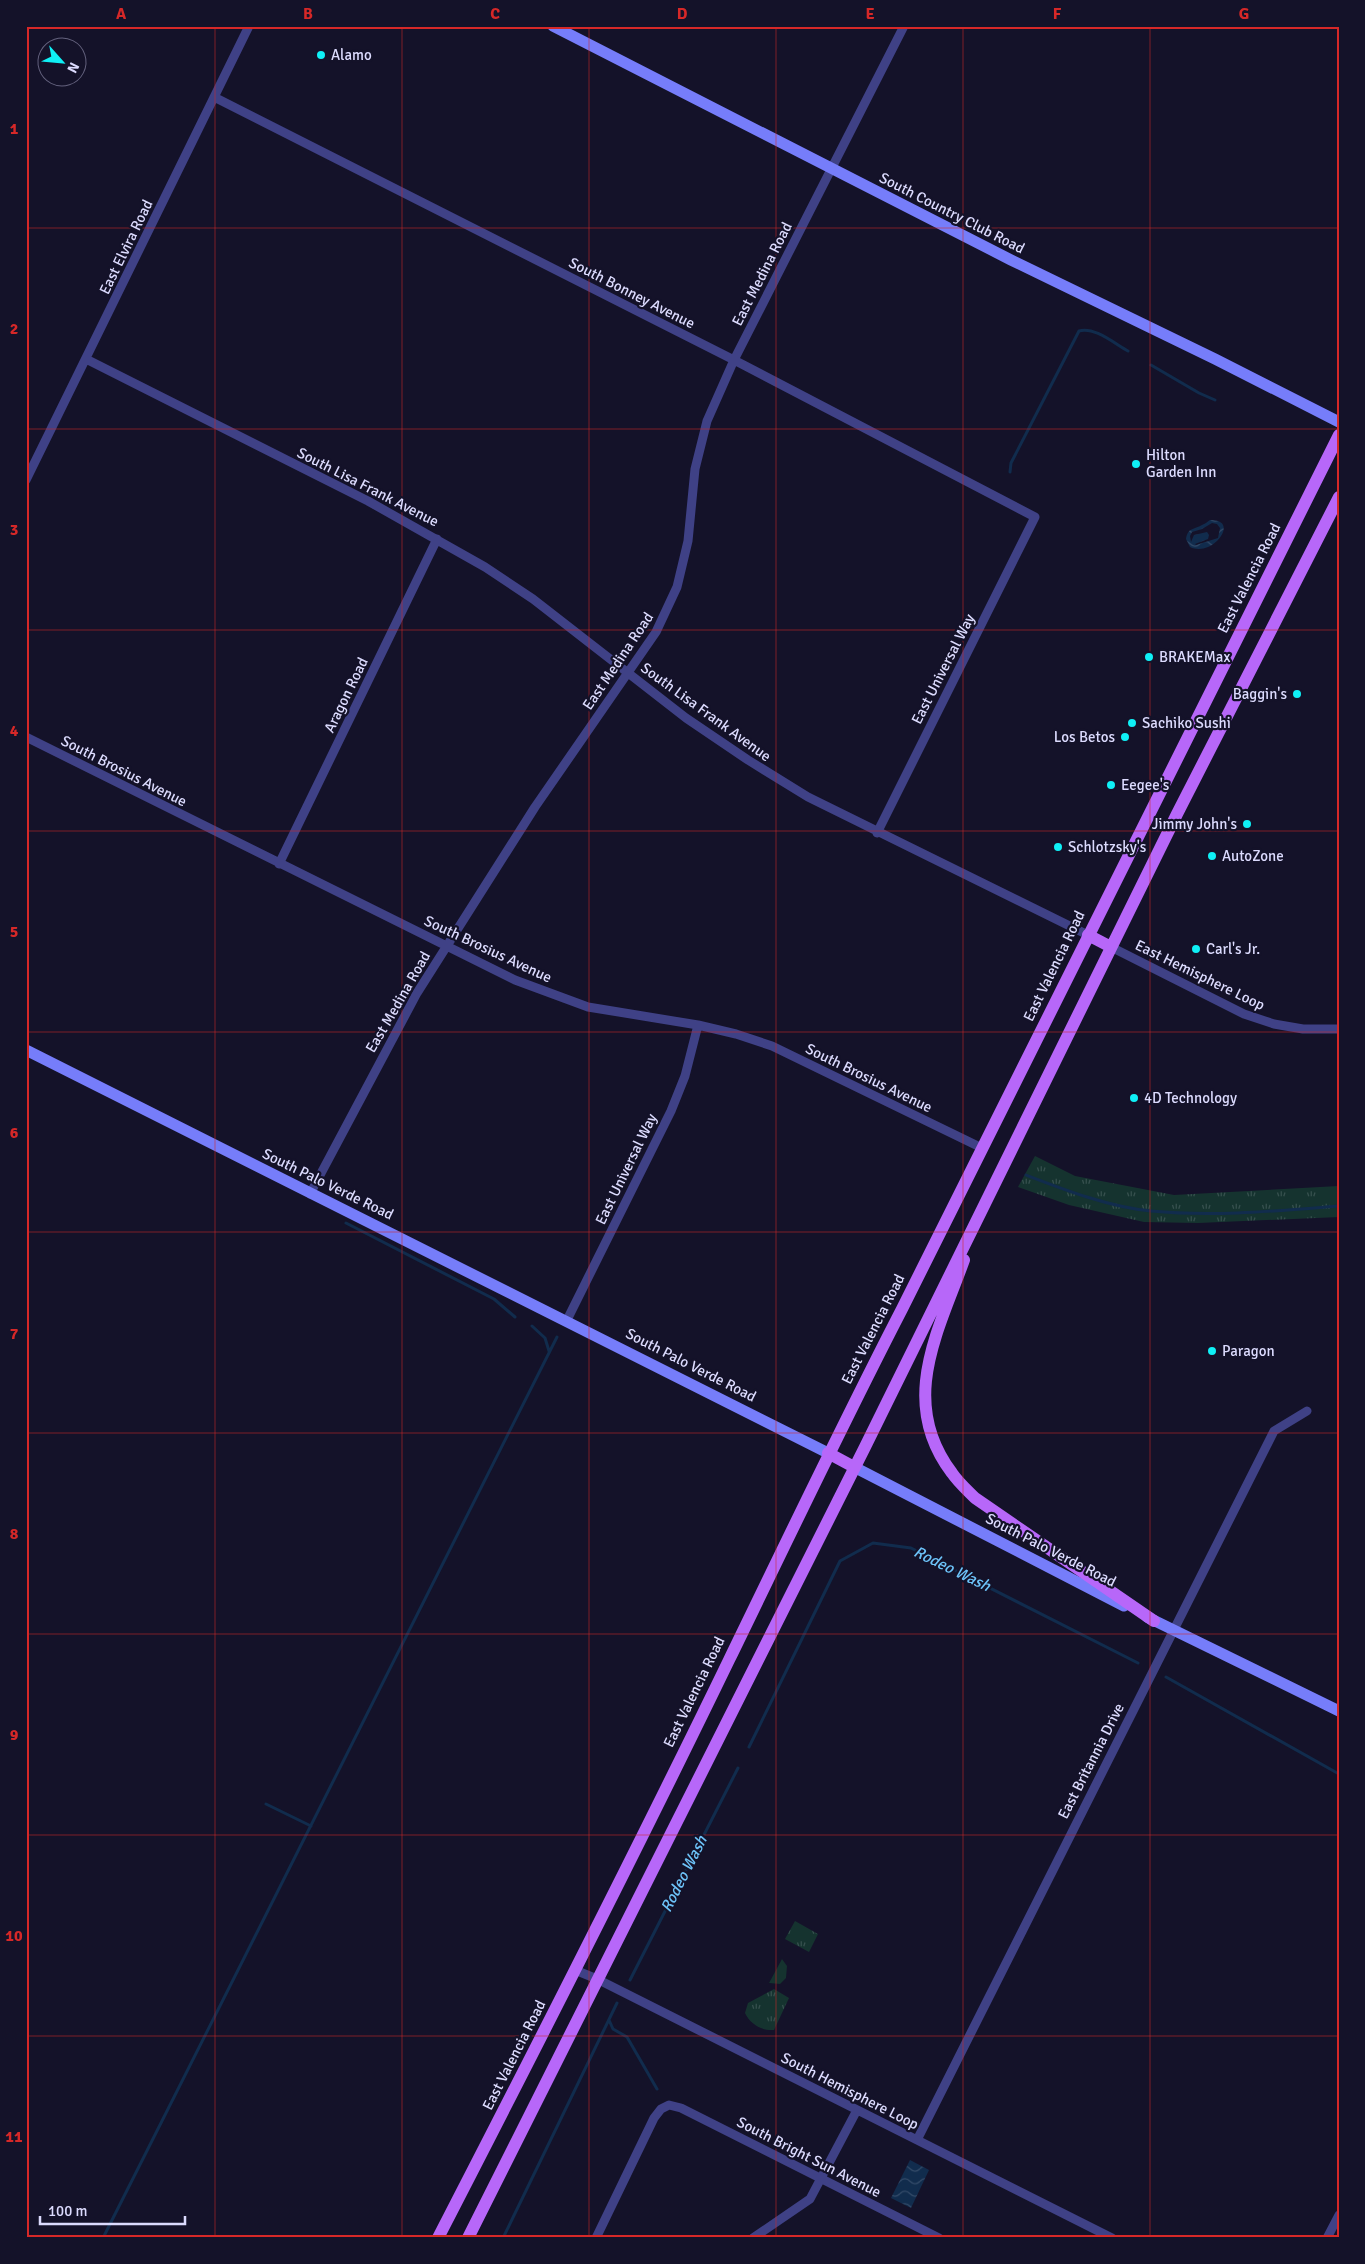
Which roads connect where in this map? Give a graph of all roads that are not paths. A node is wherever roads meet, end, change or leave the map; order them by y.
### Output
1 (249, 26) edge
2 (553, 26) edge
3 (904, 26) edge
4 (214, 98) junction
5 (832, 168) junction
6 (86, 359) junction
7 (734, 360) junction
8 (1339, 422) edge
9 (1339, 435) edge
10 (26, 480) edge
11 (1339, 497) edge
12 (1035, 517) joint
13 (437, 538) junction
14 (628, 672) junction
15 (26, 738) edge
16 (877, 833) junction
17 (279, 864) junction
18 (1088, 935) junction
19 (446, 946) junction
20 (1111, 947) junction
21 (698, 1025) junction
22 (1339, 1029) edge
23 (26, 1050) edge
24 (982, 1148) junction
25 (310, 1194) junction
26 (985, 1202) junction
27 (567, 1320) junction
28 (1307, 1411) dead end
29 (828, 1453) junction
30 (854, 1467) junction
31 (1154, 1621) junction
32 (1172, 1630) junction
33 (1339, 1711) edge
34 (576, 1970) junction
35 (597, 1979) junction
36 (857, 2110) junction
37 (917, 2140) junction
38 (822, 2179) junction
39 (1339, 2215) edge
40 (438, 2238) edge
41 (468, 2238) edge
42 (596, 2238) edge
43 (753, 2238) edge
44 (939, 2238) edge
45 (1112, 2238) edge
46 (1327, 2238) edge

1 - 4 street, East Elvira Road
2 - 5 street, South Country Club Road
3 - 5 street, East Medina Road
4 - 6 street, East Elvira Road
4 - 7 street, South Bonney Avenue
5 - 7 street, East Medina Road
5 - 8 street, South Country Club Road
6 - 10 street, East Elvira Road
6 - 13 street, South Lisa Frank Avenue
7 - 12 street, South Bonney Avenue
7 - 14 street, East Medina Road
9 - 18 main road, East Valencia Road
11 - 20 main road
12 - 16 street, East Universal Way
13 - 14 street, South Lisa Frank Avenue
13 - 17 street, Aragon Road
14 - 16 street, South Lisa Frank Avenue
14 - 19 street, East Medina Road
15 - 17 street, South Brosius Avenue
16 - 18 street, South Lisa Frank Avenue
17 - 19 street, South Brosius Avenue
18 - 20 main road
18 - 24 main road, East Valencia Road
19 - 21 street, South Brosius Avenue
19 - 25 street, East Medina Road
20 - 22 street, East Hemisphere Loop
20 - 26 main road
21 - 24 street, South Brosius Avenue
21 - 27 street, East Universal Way
23 - 25 street, South Palo Verde Road
24 - 29 main road, East Valencia Road
25 - 27 street, South Palo Verde Road
26 - 30 main road
26 - 31 main road
27 - 29 street, South Palo Verde Road
28 - 32 street, East Britannia Drive
29 - 30 main road, South Palo Verde Road
29 - 34 main road, East Valencia Road
30 - 31 street, South Palo Verde Road
30 - 35 main road
31 - 32 street, South Palo Verde Road
32 - 33 street, South Palo Verde Road
32 - 37 street, East Britannia Drive
34 - 35 street, South Hemisphere Loop
34 - 40 main road, East Valencia Road
35 - 36 street, South Hemisphere Loop
35 - 41 main road
36 - 37 street, South Hemisphere Loop
36 - 38 street
37 - 45 street, South Hemisphere Loop
38 - 42 street, South Bright Sun Avenue
38 - 43 street
38 - 44 street, South Bright Sun Avenue
39 - 46 street

